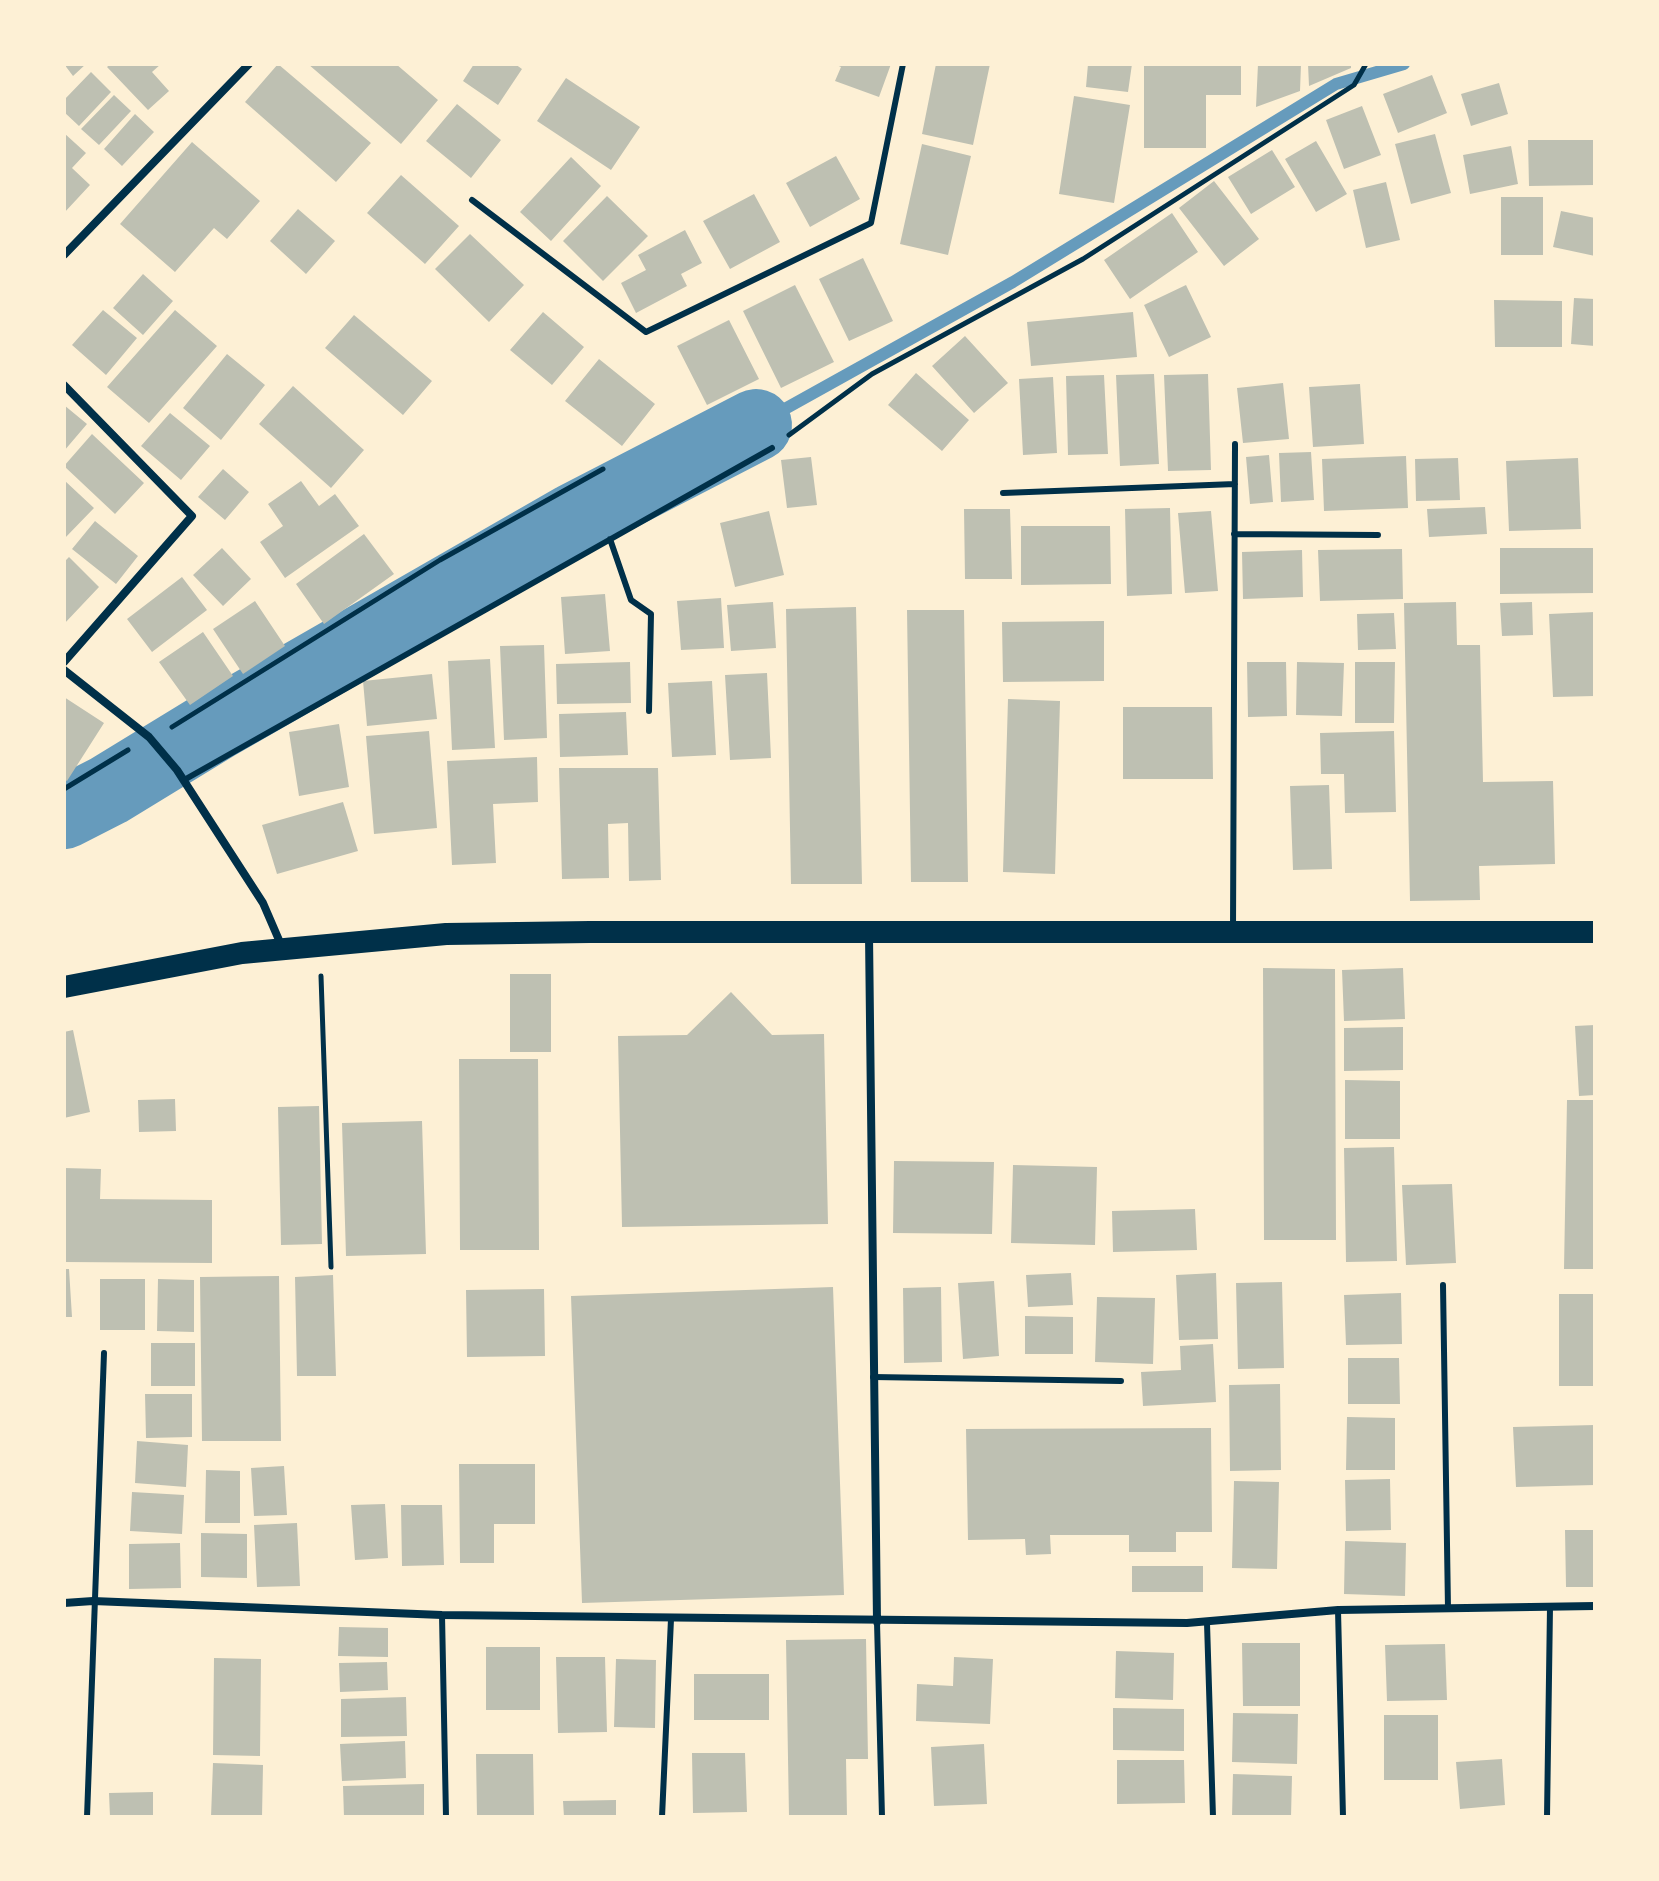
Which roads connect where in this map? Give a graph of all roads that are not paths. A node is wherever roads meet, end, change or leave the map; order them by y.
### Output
1 (249, 64) edge
2 (903, 64) edge
3 (472, 200) dead end
4 (64, 255) edge
5 (64, 385) edge
6 (1235, 444) dead end
7 (772, 448) road end
8 (1235, 484) junction
9 (1003, 493) dead end
10 (1234, 534) junction
11 (1378, 535) dead end
12 (610, 539) junction
13 (64, 662) edge
14 (64, 670) edge
15 (649, 711) dead end
16 (184, 780) junction
17 (1233, 932) junction
18 (1595, 932) edge
19 (869, 934) junction
20 (282, 948) junction
21 (64, 987) edge
22 (1443, 1285) dead end
23 (104, 1353) dead end
24 (873, 1377) junction
25 (1121, 1381) dead end
26 (93, 1601) junction
27 (64, 1603) edge
28 (1595, 1606) edge
29 (1550, 1607) junction
30 (1448, 1609) junction
31 (1338, 1610) junction
32 (442, 1615) junction
33 (671, 1619) junction
34 (877, 1622) junction
35 (1207, 1623) junction
36 (87, 1817) edge
37 (446, 1817) edge
38 (662, 1817) edge
39 (882, 1817) edge
40 (1213, 1817) edge
41 (1343, 1817) edge
42 (1547, 1817) edge

1 - 4 street
2 - 3 lane
5 - 13 street
6 - 8 lane
7 - 12 lane
8 - 9 lane
8 - 10 lane
10 - 11 lane
10 - 17 lane
12 - 15 lane
12 - 16 lane
14 - 16 street
16 - 20 street
17 - 18 highway
17 - 19 highway
19 - 20 highway
19 - 24 street
20 - 21 highway
22 - 30 lane
23 - 26 lane
24 - 25 lane
24 - 34 street
26 - 27 street
26 - 32 street
26 - 36 lane
28 - 29 street
29 - 30 street
29 - 42 lane
30 - 31 street
31 - 35 street
31 - 41 lane
32 - 33 street
32 - 37 lane
33 - 34 street
33 - 38 lane
34 - 35 street
34 - 39 lane
35 - 40 lane

